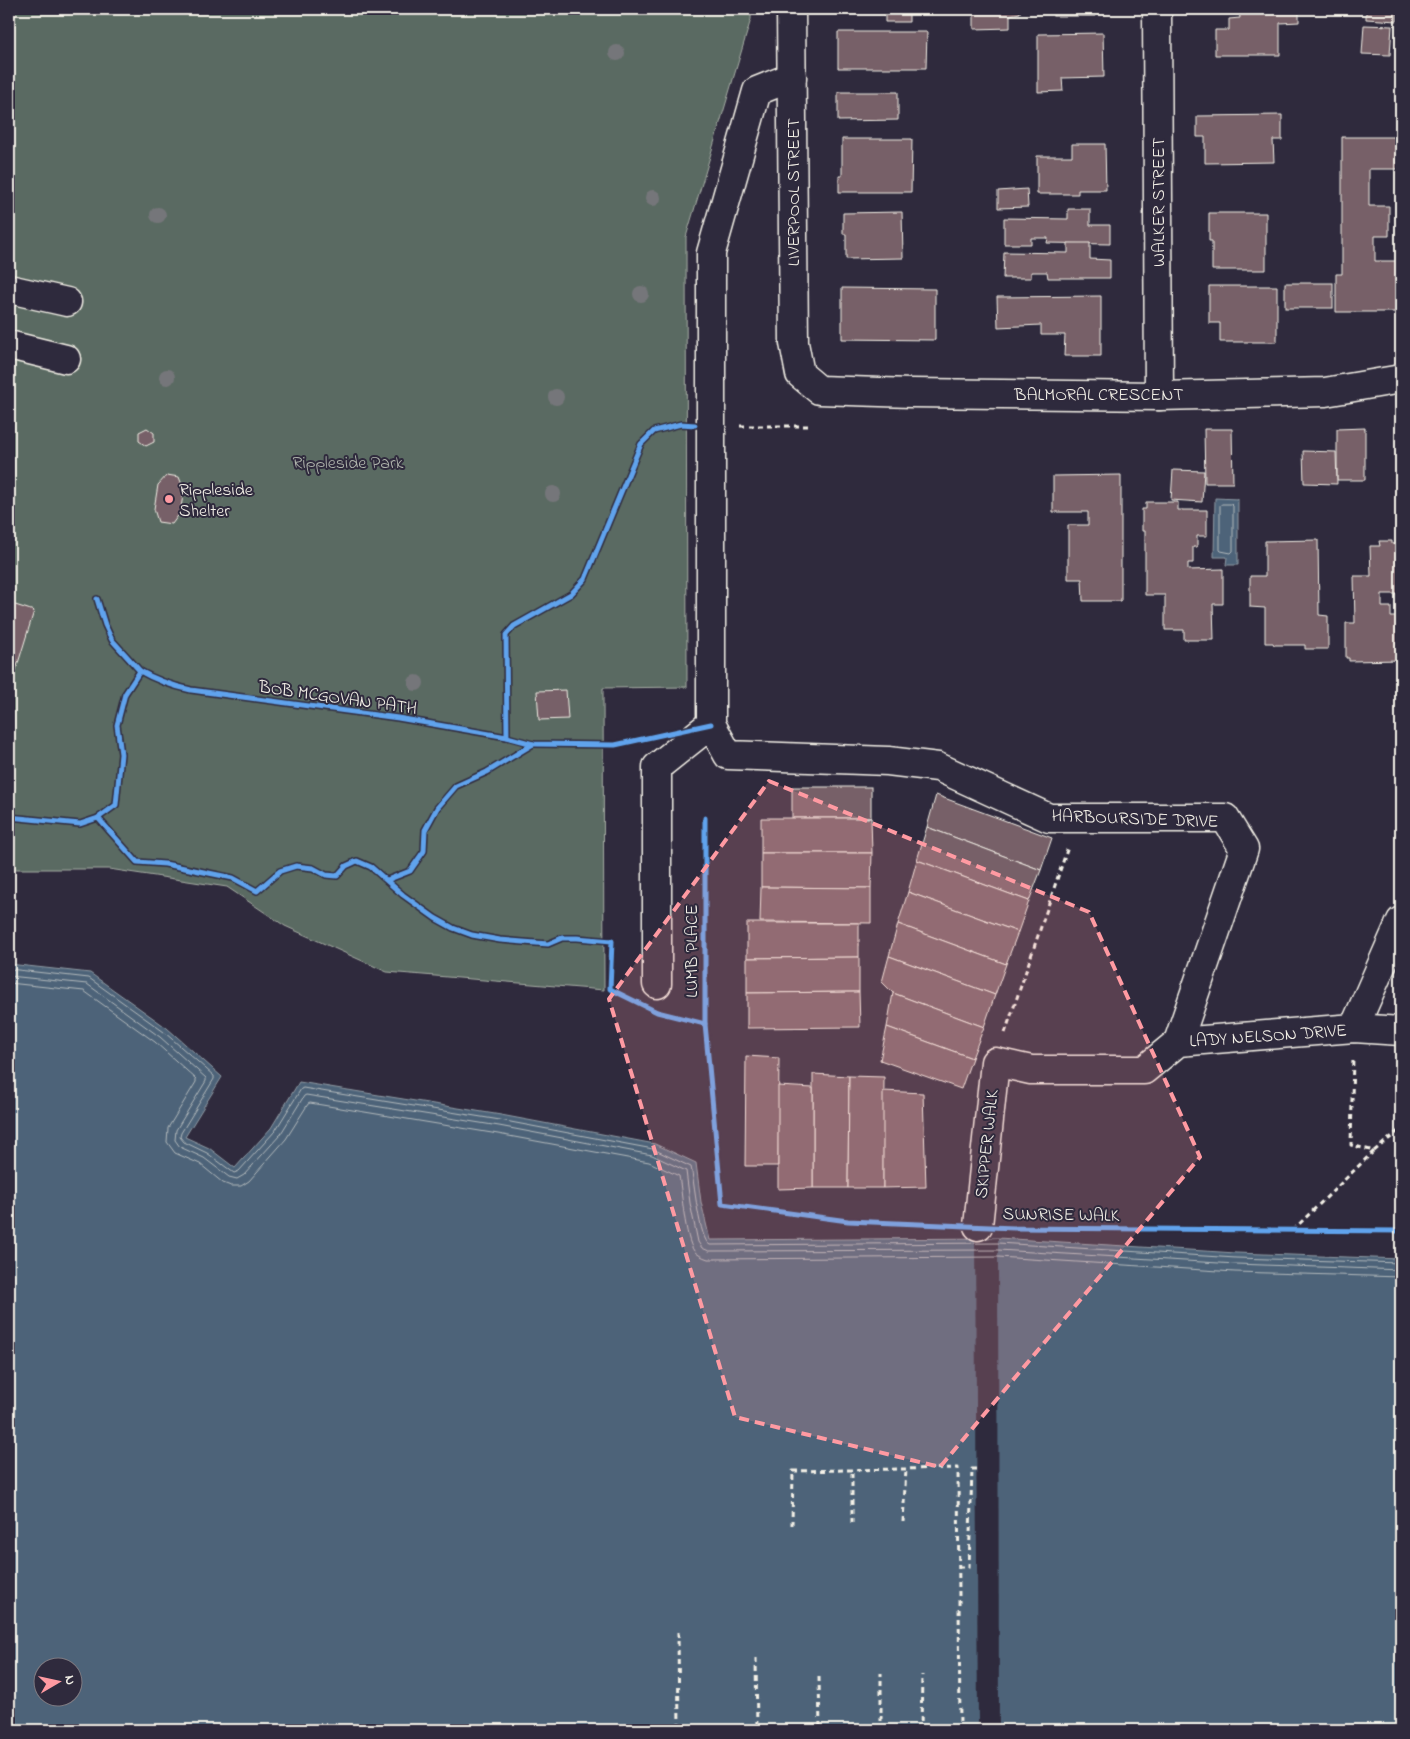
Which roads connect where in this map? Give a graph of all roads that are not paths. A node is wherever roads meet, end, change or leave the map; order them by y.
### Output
1 (791, 9) edge
2 (1157, 9) edge
3 (792, 77) junction
4 (9, 289) edge
5 (67, 302) dead end
6 (9, 345) edge
7 (66, 359) dead end
8 (800, 374) joint
9 (1401, 379) edge
10 (1159, 396) junction
11 (711, 724) junction
12 (1401, 921) edge
13 (657, 984) dead end
14 (1354, 1028) junction
15 (1401, 1031) edge
16 (1178, 1042) junction
17 (995, 1062) joint
18 (978, 1226) dead end

1 - 3 street, LIVERPOOL STREET
2 - 10 street, WALKER STREET
3 - 8 street, LIVERPOOL STREET
3 - 11 street
4 - 5 street
6 - 7 street
8 - 10 street, BALMORAL CRESCENT
9 - 10 street, BALMORAL CRESCENT
11 - 13 street
11 - 16 street, HARBOURSIDE DRIVE
12 - 14 street
14 - 15 street, LADY NELSON DRIVE
14 - 16 street, LADY NELSON DRIVE
16 - 17 street, LADY NELSON DRIVE
17 - 18 street, SKIPPER WALK

